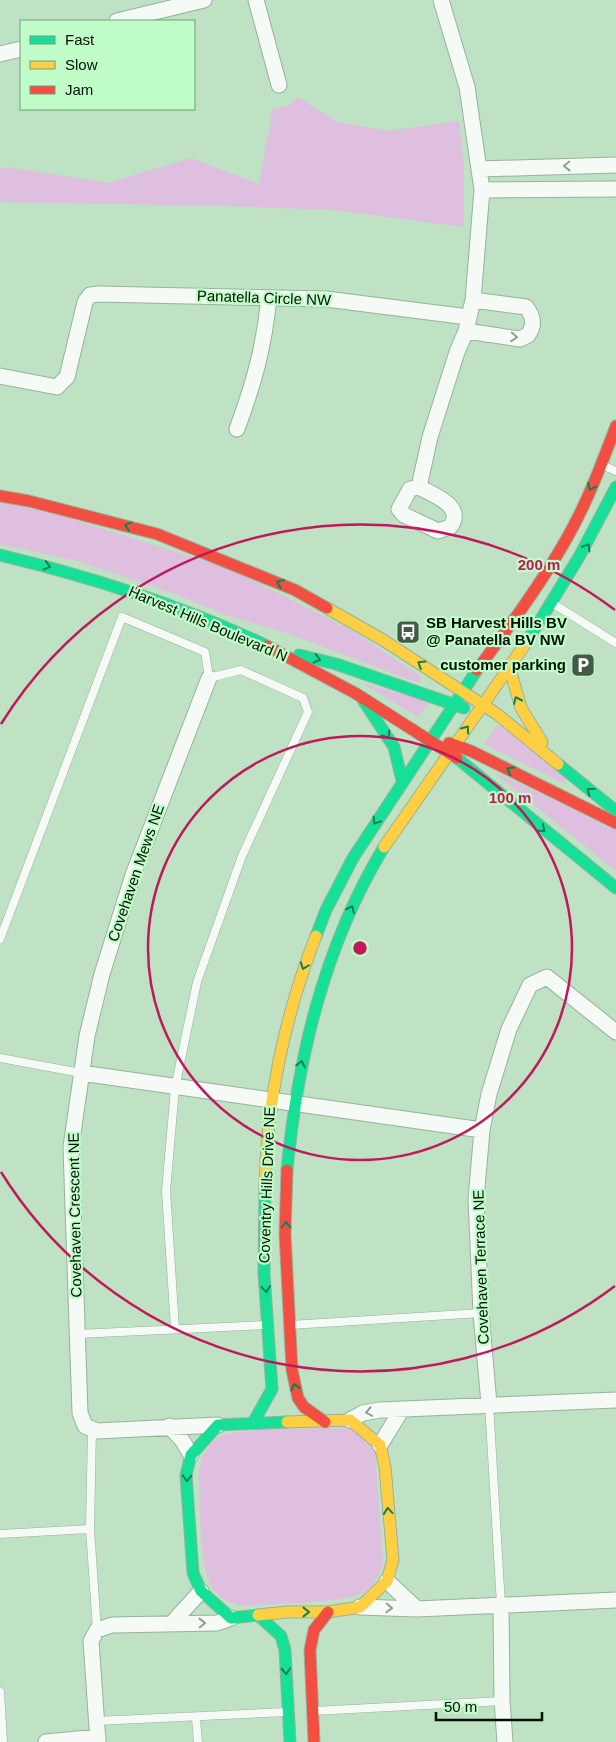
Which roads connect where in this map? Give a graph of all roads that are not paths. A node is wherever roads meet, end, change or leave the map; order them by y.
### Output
1 (204, 0) edge
2 (256, 0) edge
3 (440, 0) edge
4 (121, 20) edge
5 (20, 49) edge
6 (0, 54) edge
7 (279, 86) dead end
8 (616, 165) edge
9 (480, 169) junction
10 (616, 189) edge
11 (482, 190) junction
12 (269, 298) junction
13 (473, 300) junction
14 (467, 324) junction
15 (0, 376) edge
16 (616, 426) edge
17 (237, 429) dead end
18 (601, 465) junction
19 (616, 471) edge
20 (419, 487) dead end
21 (616, 487) edge
22 (0, 496) edge
23 (0, 555) edge
24 (552, 603) junction
25 (616, 643) edge
26 (270, 647) junction
27 (510, 669) junction
28 (209, 678) junction
29 (462, 691) junction
30 (359, 694) junction
31 (453, 705) junction
32 (483, 705) junction
33 (429, 740) junction
34 (452, 749) junction
35 (563, 770) junction
36 (402, 780) junction
37 (616, 812) edge
38 (616, 823) edge
39 (616, 888) edge
40 (0, 939) edge
41 (616, 1032) edge
42 (0, 1058) edge
43 (81, 1074) junction
44 (175, 1088) junction
45 (270, 1100) junction
46 (293, 1104) junction
47 (482, 1130) junction
48 (481, 1313) junction
49 (269, 1325) junction
50 (290, 1325) junction
51 (174, 1328) junction
52 (78, 1334) junction
53 (616, 1400) edge
54 (489, 1404) junction
55 (396, 1411) junction
56 (350, 1420) junction
57 (325, 1422) junction
58 (253, 1423) junction
59 (218, 1425) junction
60 (169, 1426) junction
61 (92, 1429) junction
62 (380, 1445) junction
63 (191, 1455) junction
64 (90, 1529) junction
65 (0, 1534) edge
66 (388, 1581) junction
67 (200, 1591) junction
68 (616, 1600) edge
69 (501, 1605) junction
70 (360, 1607) junction
71 (417, 1609) junction
72 (328, 1612) junction
73 (258, 1616) junction
74 (231, 1618) junction
75 (172, 1623) junction
76 (97, 1630) junction
77 (0, 1692) edge
78 (502, 1701) junction
79 (288, 1712) junction
80 (312, 1712) junction
81 (196, 1718) junction
82 (96, 1721) junction
83 (98, 1740) edge
84 (3, 1742) edge
85 (46, 1742) edge
86 (198, 1742) edge
87 (290, 1742) edge
88 (314, 1742) edge
89 (505, 1742) edge

1 - 4 street
2 - 7 street
3 - 9 street
5 - 6 street
8 -> 9 street
9 - 11 street
10 - 11 street
11 - 13 street
12 - 14 street, Panatella Circle NW
12 - 15 street, Panatella Circle NW
12 - 17 street
13 - 14 street
14 -> 13 street, Panatella Circle NW
14 - 20 street
16 - 18 street, Coventry Hills Drive NE
18 - 19 lane
18 -> 29 street, Coventry Hills Drive NE
24 -> 21 street, Coventry Hills Drive NE
29 -> 22 street
23 -> 26 street, Harvest Hills Boulevard N
24 - 25 lane
24 - 27 street, Coventry Hills Drive NE
26 - 30 street, Harvest Hills Boulevard N
26 -> 31 street
27 - 32 street, Coventry Hills Drive NE
35 -> 27 street
28 - 40 lane
28 - 43 street, Covehaven Mews NE
28 - 44 lane
29 - 31 street, Coventry Hills Drive NE
29 - 32 street
30 - 33 street, Harvest Hills Boulevard N
30 -> 36 street
31 - 32 street
31 - 33 street, Coventry Hills Drive NE
34 -> 32 street, Coventry Hills Drive NE
32 - 35 street
33 - 34 street, Harvest Hills Boulevard N
33 - 36 street, Coventry Hills Drive NE
38 -> 34 street
34 -> 39 street, Harvest Hills Boulevard N
46 -> 34 street, Coventry Hills Drive NE
37 -> 35 street
36 -> 45 street, Coventry Hills Drive NE
41 - 47 street, Covehaven Terrace NE
42 - 43 lane
43 - 44 street
43 - 52 street, Covehaven Crescent NE
44 - 45 street
44 - 51 lane
45 - 46 street
45 -> 49 street, Coventry Hills Drive NE
46 - 47 street
50 -> 46 street, Coventry Hills Drive NE
47 - 48 street, Covehaven Terrace NE
48 - 50 lane
48 - 54 street, Covehaven Terrace NE
49 - 51 lane
49 - 58 street, Coventry Hills Drive NE
57 -> 50 street, Coventry Hills Drive NE
51 - 52 lane
52 - 61 street, Covehaven Crescent NE
53 - 54 street
54 - 55 street
54 - 69 lane
55 -> 56 street
55 - 62 street
56 - 57 street
56 - 62 street
57 - 58 street
58 - 59 street
59 - 60 street
59 - 63 street
60 - 61 street
60 - 63 street
61 - 64 lane
66 -> 62 street
63 -> 67 street
64 - 65 lane
64 - 76 lane
66 - 70 street
66 - 71 street
67 - 74 street
67 - 75 street
68 - 69 street
69 - 71 street
69 - 78 street
70 -> 71 street
70 - 72 street
73 -> 72 street
72 - 80 street
73 - 74 street
73 -> 79 street
75 -> 74 street
75 - 76 street
76 - 82 street
77 - 84 lane
78 - 80 lane
78 - 89 street
79 - 81 lane
79 - 87 street
80 - 88 street
81 - 82 lane
81 - 86 lane
82 - 83 street
83 - 85 street

